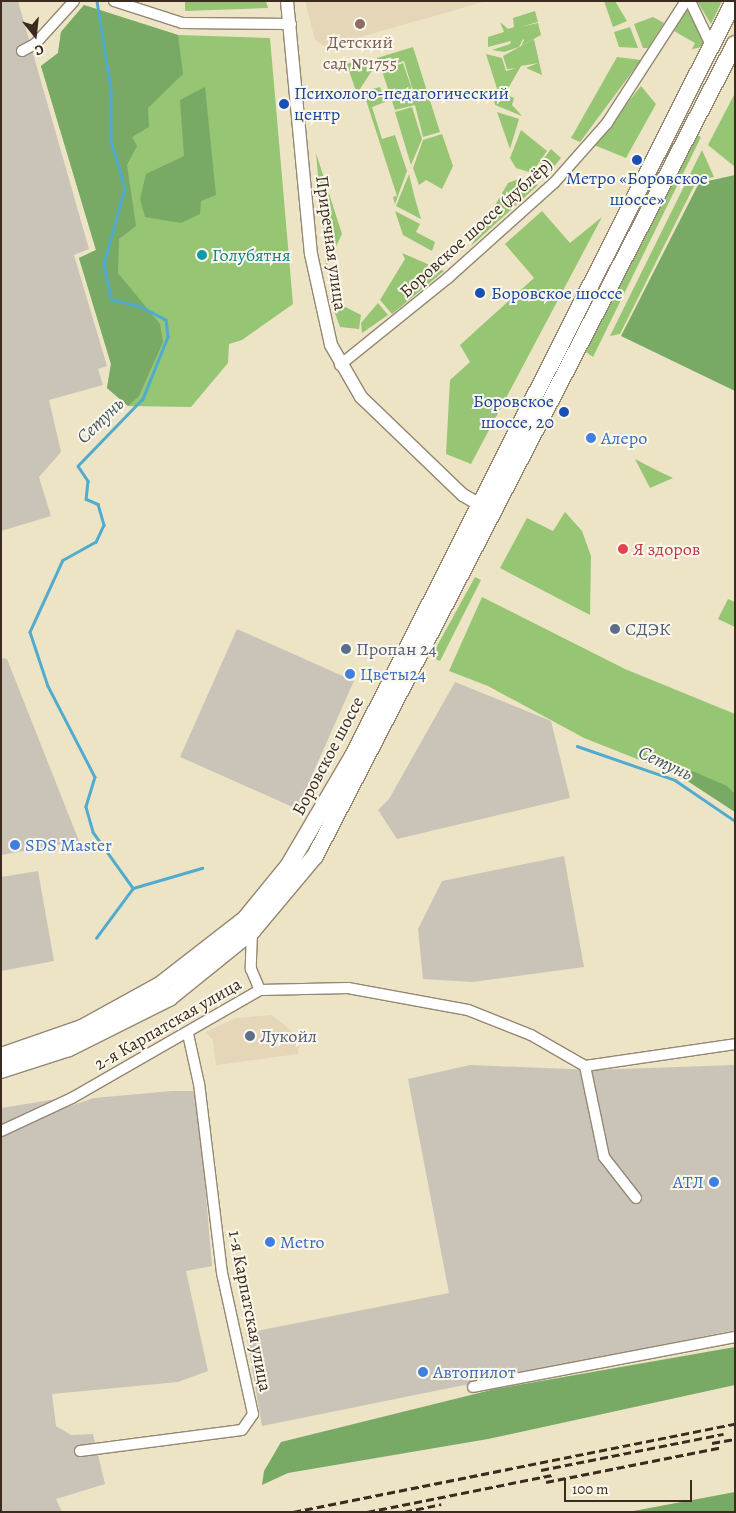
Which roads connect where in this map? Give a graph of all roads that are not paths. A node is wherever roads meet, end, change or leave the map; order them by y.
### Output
1 (74, 1) edge
2 (114, 1) edge
3 (287, 1) edge
4 (686, 1) edge
5 (690, 1) edge
6 (734, 1) edge
7 (291, 24) junction
8 (735, 44) edge
9 (711, 45) junction
10 (22, 51) dead end
11 (340, 364) junction
12 (477, 504) junction
13 (492, 512) junction
14 (252, 931) junction
15 (260, 990) junction
16 (188, 1034) junction
17 (735, 1044) edge
18 (1, 1056) edge
19 (585, 1066) junction
20 (1, 1070) edge
21 (1, 1131) edge
22 (636, 1198) dead end
23 (735, 1337) edge
24 (473, 1387) dead end
25 (80, 1451) dead end

1 - 10 street
2 - 7 street
3 - 7 street, Приречная улица
4 - 11 street, Боровское шоссе (дублёр)
5 - 9 street
6 - 9 main road, Боровское шоссе
7 - 11 street, Приречная улица
8 - 13 main road, Боровское шоссе
9 - 12 main road, Боровское шоссе
11 - 12 street, Приречная улица
12 - 13 street, Приречная улица
12 - 18 main road, Боровское шоссе
13 - 14 main road, Боровское шоссе
14 - 15 street
14 - 20 main road, Боровское шоссе
15 - 16 street, 2-я Карпатская улица
15 - 19 street, 2-я Карпатская улица
16 - 21 street, 2-я Карпатская улица
16 - 25 street, 1-я Карпатская улица
17 - 19 street
19 - 22 street
23 - 24 street

